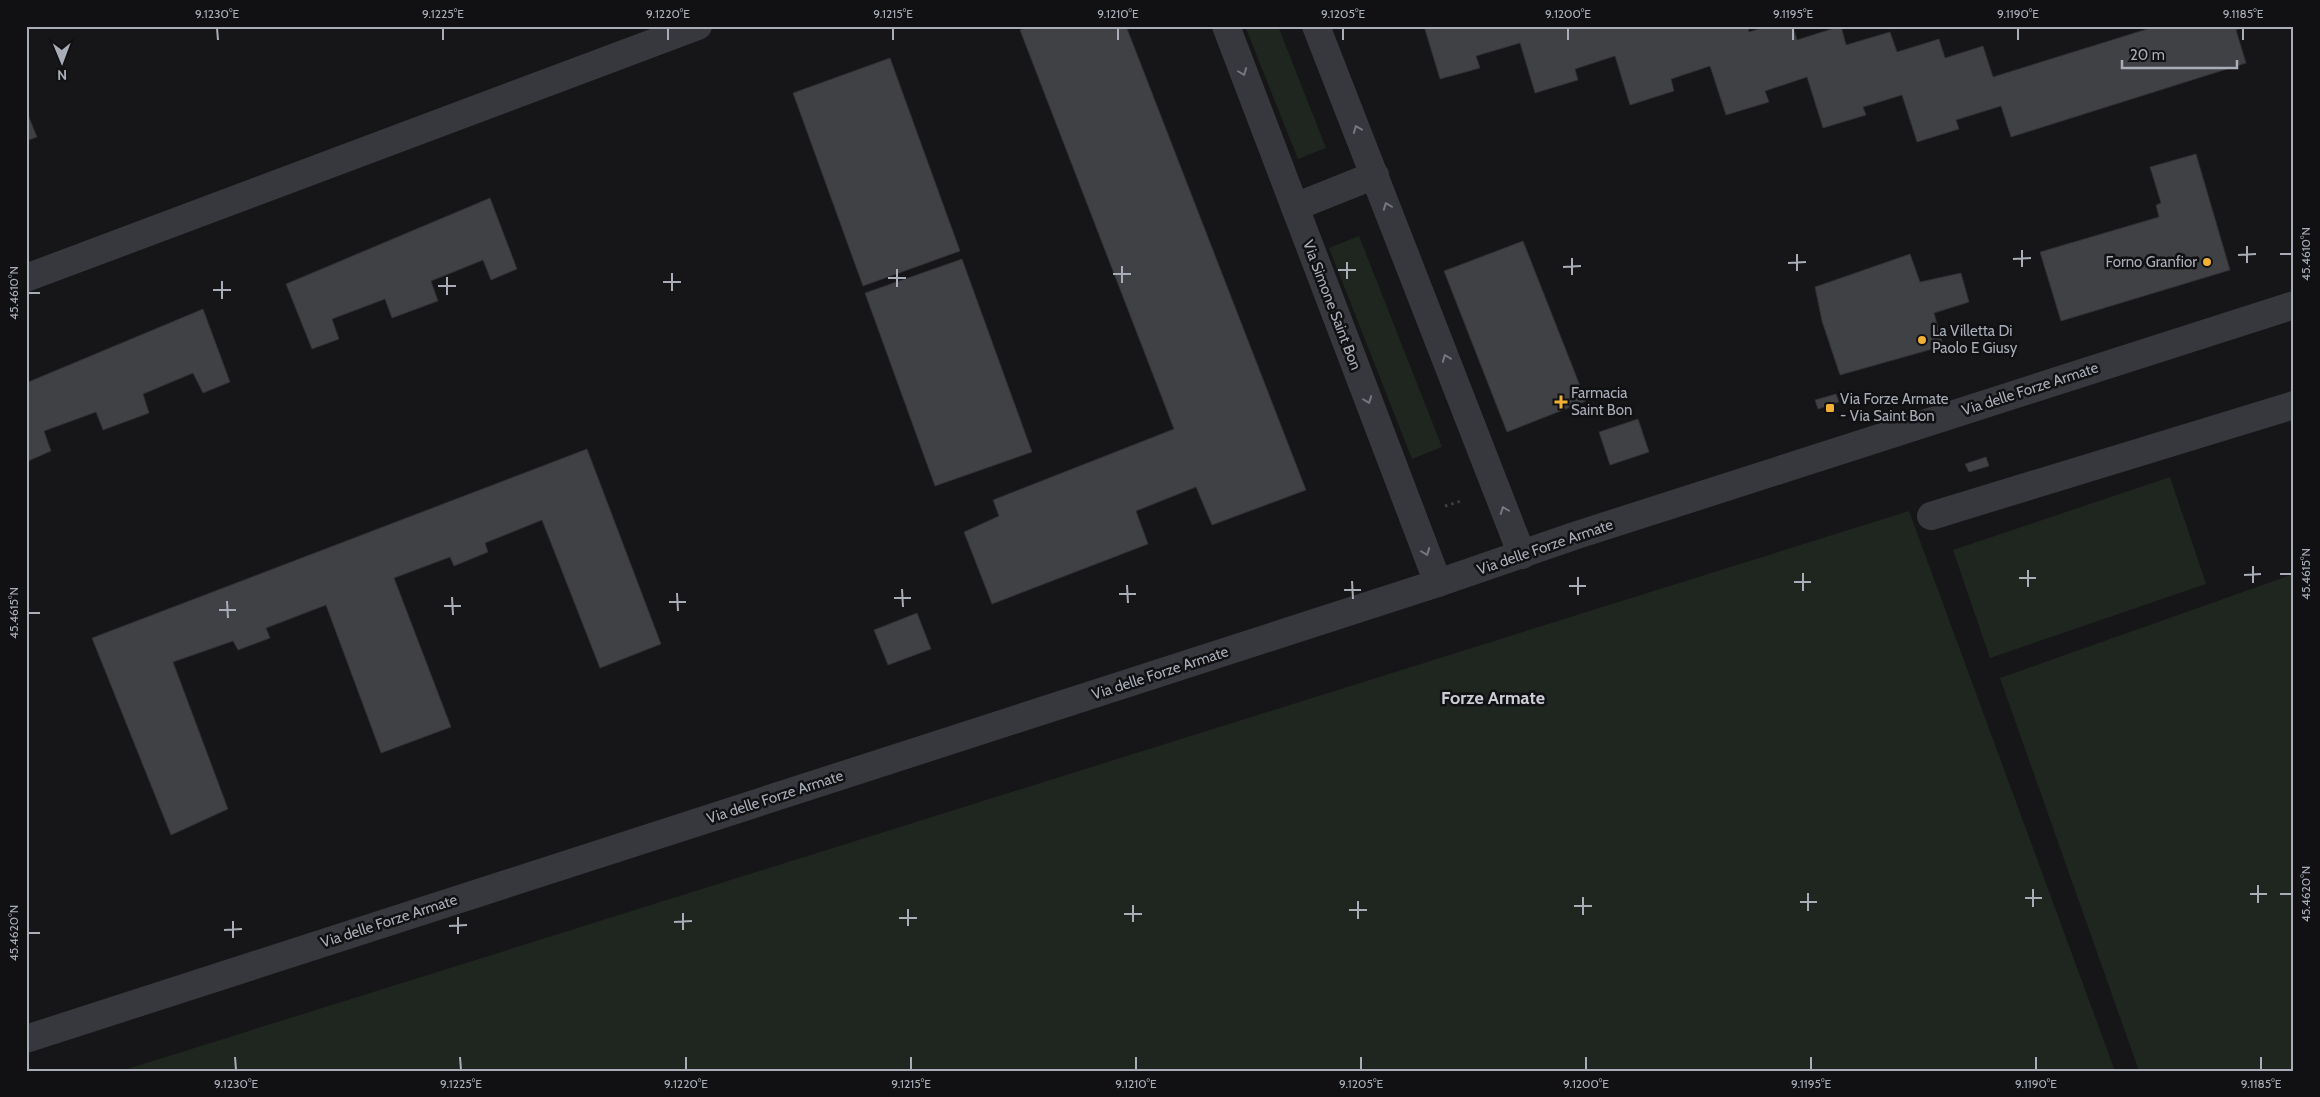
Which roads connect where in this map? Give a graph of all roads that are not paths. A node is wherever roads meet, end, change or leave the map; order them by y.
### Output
1 (698, 26) edge
2 (1226, 26) edge
3 (1316, 26) edge
4 (1375, 174) junction
5 (1295, 207) junction
6 (26, 278) edge
7 (2294, 305) edge
8 (2294, 405) edge
9 (1931, 516) dead end
10 (1522, 555) junction
11 (1438, 584) junction
12 (26, 1039) edge

1 - 6 street
2 -> 5 street, Via Simone Saint Bon
4 -> 3 street
4 - 5 street
10 -> 4 street
5 -> 11 street, Via Simone Saint Bon
7 - 10 street, Via delle Forze Armate
8 - 9 street
10 - 11 street, Via delle Forze Armate
11 - 12 street, Via delle Forze Armate

